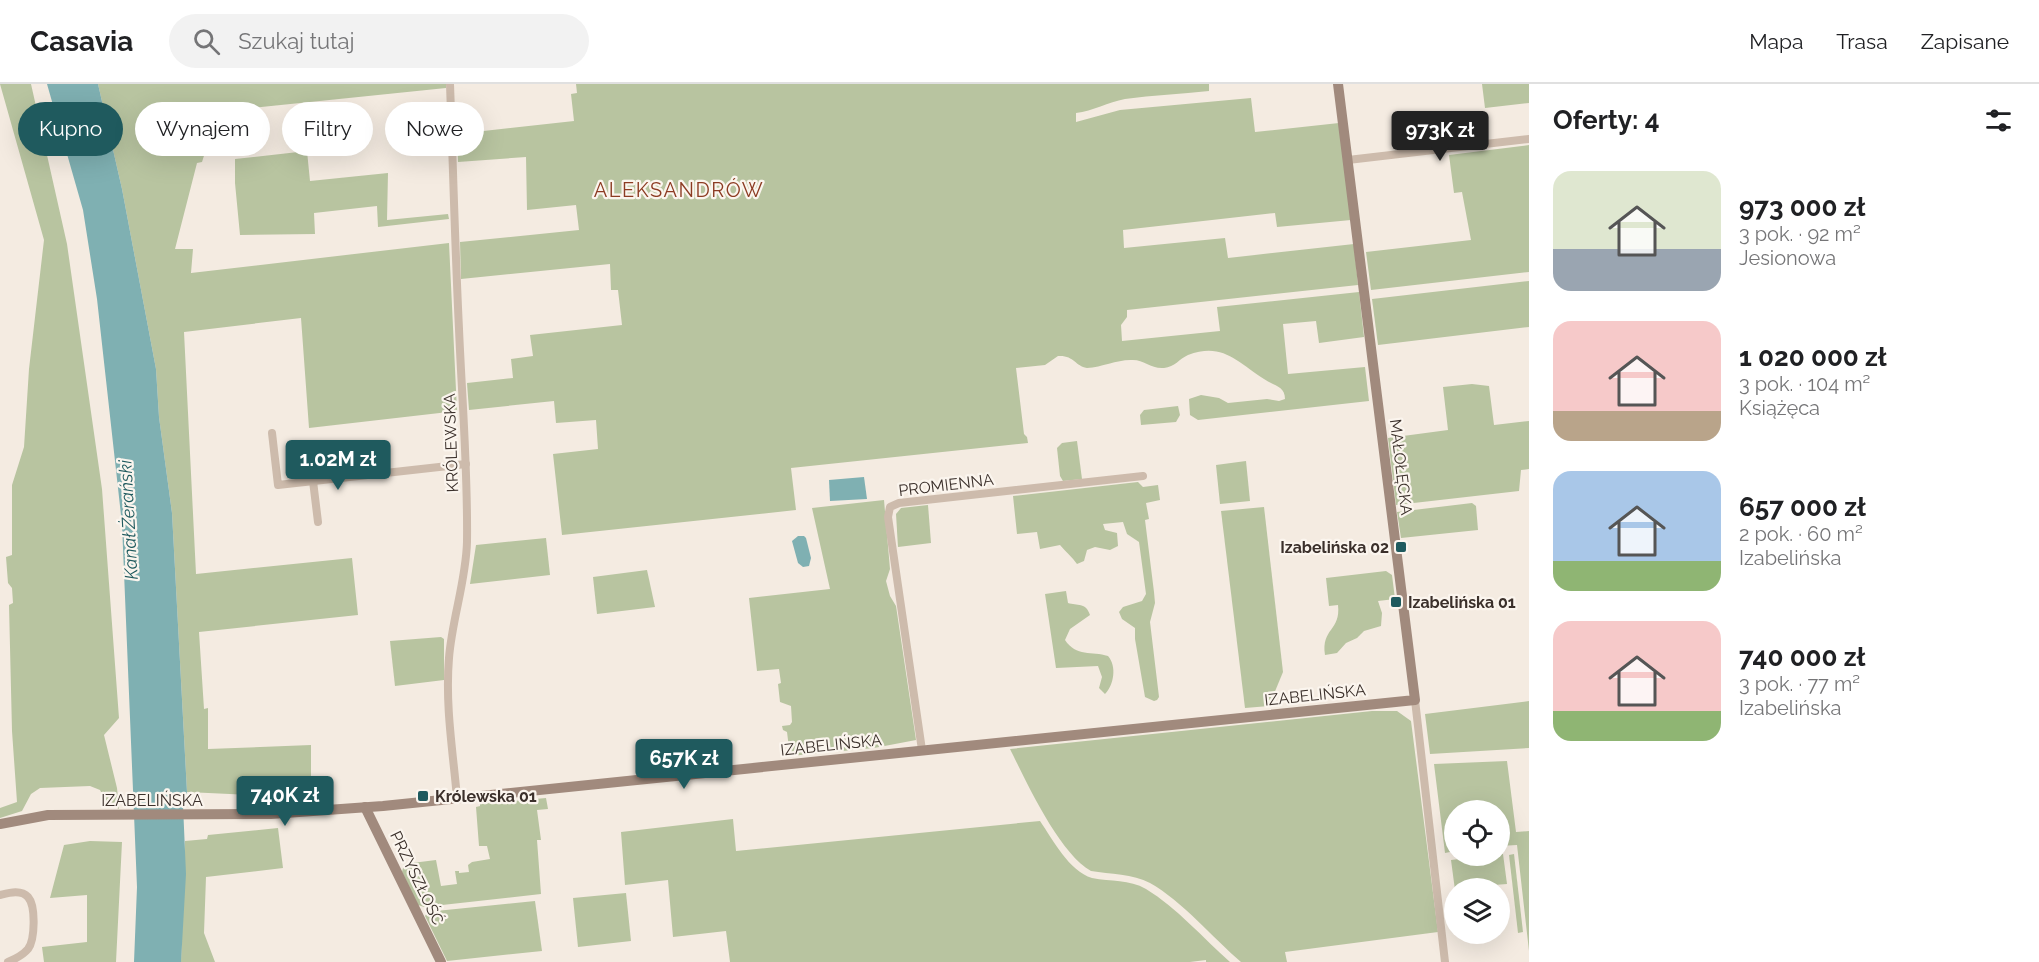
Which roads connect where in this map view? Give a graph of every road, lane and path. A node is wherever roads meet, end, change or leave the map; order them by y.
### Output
1 (450, 84) edge
2 (1338, 84) edge
3 (1529, 139) edge
4 (1348, 160) junction
5 (272, 434) dead end
6 (466, 464) junction
7 (1143, 476) dead end
8 (313, 481) junction
9 (318, 522) dead end
10 (1414, 700) junction
11 (922, 750) junction
12 (457, 798) junction
13 (366, 807) junction
14 (0, 824) edge
15 (0, 895) edge
16 (8, 962) edge
17 (441, 962) edge
18 (1445, 962) edge

1 - 6 street, KRÓLEWSKA
2 - 4 street, MAŁOŁĘCKA
3 - 4 street
4 - 10 street, MAŁOŁĘCKA
5 - 8 street
6 - 8 street
6 - 12 street, KRÓLEWSKA
7 - 11 street, PROMIENNA
8 - 9 street
10 - 11 street, IZABELIŃSKA
10 - 18 street, MAŁOŁĘCKA
11 - 12 street, IZABELIŃSKA
12 - 13 street, IZABELIŃSKA
13 - 14 street, IZABELIŃSKA
13 - 17 street, PRZYSZŁOŚĆ
15 - 16 street

